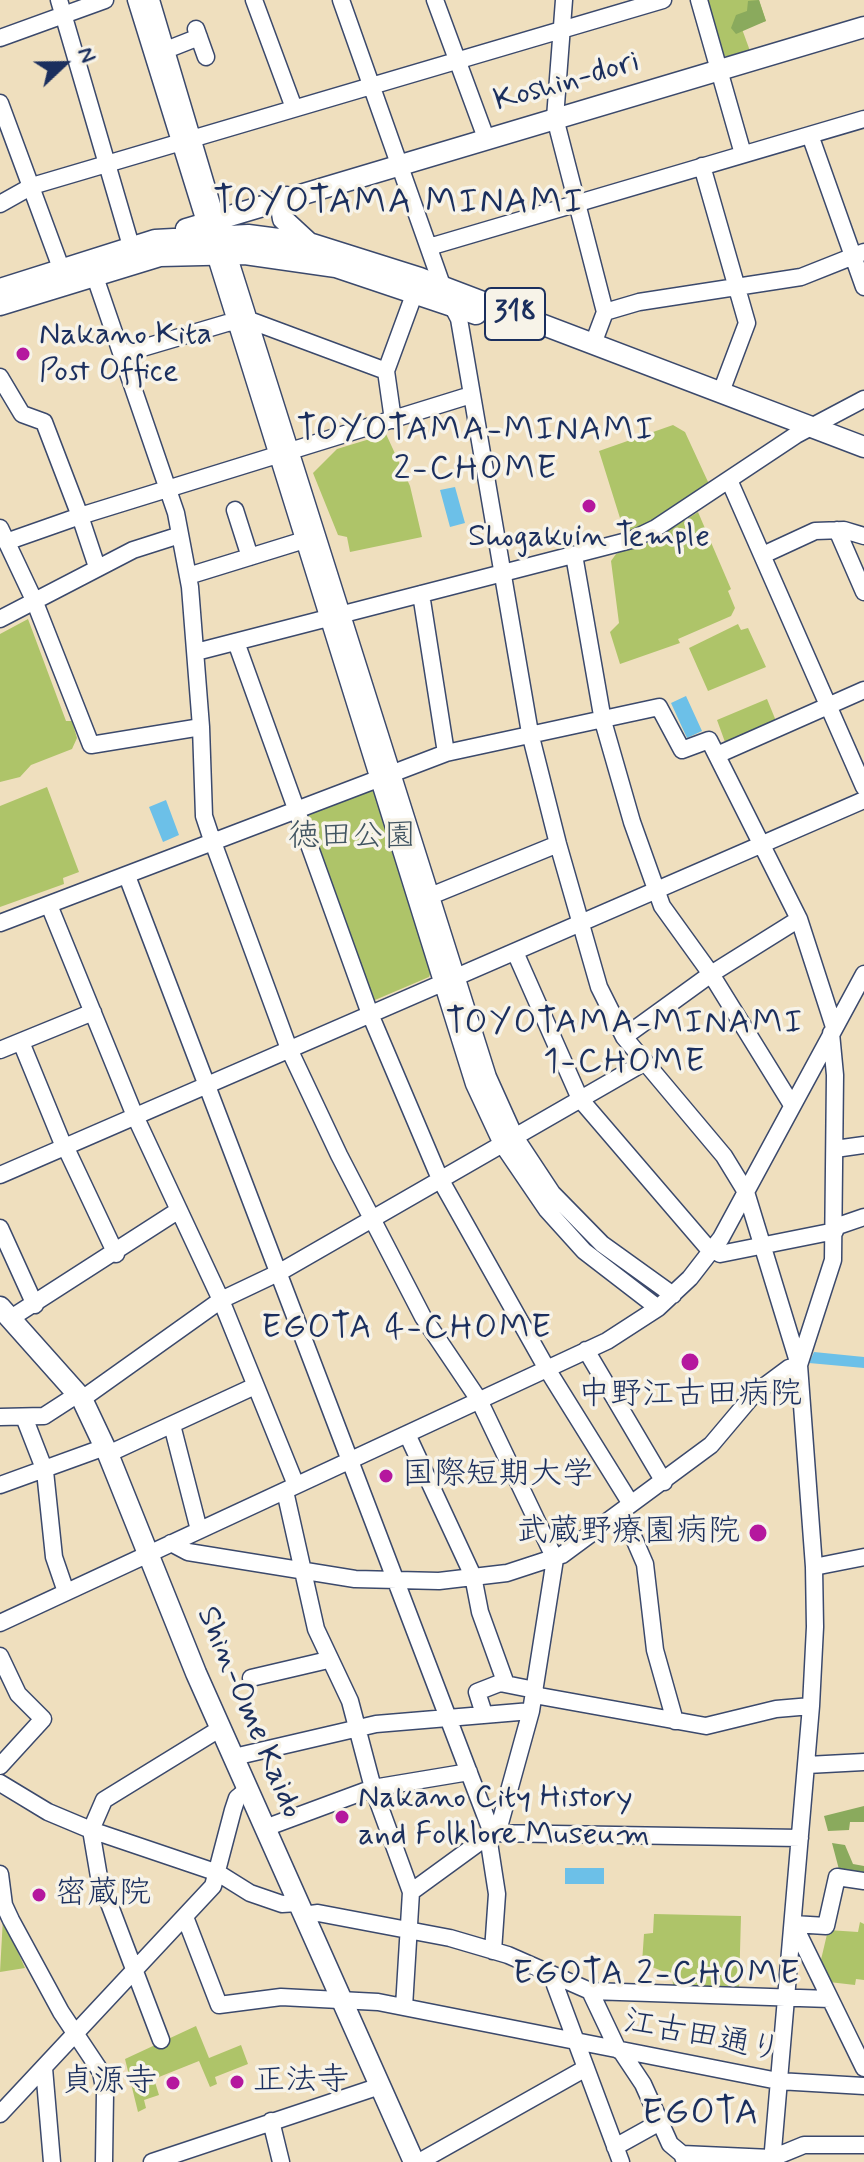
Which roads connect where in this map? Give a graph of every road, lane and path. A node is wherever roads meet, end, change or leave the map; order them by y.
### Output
1 (105, 0) edge
2 (136, 0) edge
3 (151, 0) edge
4 (254, 0) edge
5 (341, 0) edge
6 (435, 0) edge
7 (564, 0) edge
8 (663, 0) edge
9 (699, 0) edge
10 (61, 7) edge
11 (864, 27) edge
12 (562, 28) junction
13 (0, 38) edge
14 (166, 50) junction
15 (206, 57) dead end
16 (458, 59) junction
17 (719, 69) junction
18 (372, 84) junction
19 (294, 108) junction
20 (2, 112) edge
21 (555, 118) junction
22 (864, 119) edge
23 (810, 135) junction
24 (486, 138) junction
25 (186, 140) junction
26 (743, 154) junction
27 (400, 163) junction
28 (107, 164) junction
29 (702, 166) junction
30 (32, 186) junction
31 (287, 197) junction
32 (578, 203) junction
33 (0, 204) edge
34 (211, 220) junction
35 (155, 240) junction
36 (309, 243) junction
37 (131, 246) junction
38 (429, 247) junction
39 (222, 254) junction
40 (858, 255) edge
41 (61, 268) junction
42 (94, 274) junction
43 (864, 287) edge
44 (443, 288) junction
45 (737, 288) junction
46 (0, 289) edge
47 (415, 292) junction
48 (0, 305) edge
49 (456, 307) junction
50 (605, 312) junction
51 (242, 320) junction
52 (593, 344) junction
53 (122, 354) junction
54 (386, 371) junction
55 (0, 377) edge
56 (721, 392) junction
57 (471, 395) junction
58 (864, 399) edge
59 (393, 420) junction
60 (803, 430) junction
61 (864, 447) edge
62 (284, 454) junction
63 (864, 461) edge
64 (729, 480) junction
65 (170, 489) junction
66 (235, 510) dead end
67 (80, 516) junction
68 (837, 530) junction
69 (3, 535) edge
70 (180, 535) junction
71 (864, 536) edge
72 (310, 538) junction
73 (574, 555) junction
74 (763, 555) junction
75 (250, 557) junction
76 (97, 567) junction
77 (500, 573) junction
78 (188, 576) junction
79 (864, 592) edge
80 (421, 594) junction
81 (34, 600) junction
82 (334, 616) junction
83 (0, 619) edge
84 (236, 642) junction
85 (196, 652) junction
86 (864, 690) edge
87 (828, 706) junction
88 (603, 721) junction
89 (201, 727) junction
90 (530, 733) junction
91 (446, 753) junction
92 (717, 755) junction
93 (384, 777) junction
94 (864, 787) edge
95 (864, 800) edge
96 (296, 810) junction
97 (213, 842) junction
98 (558, 844) junction
99 (762, 844) junction
100 (127, 876) junction
101 (656, 890) junction
102 (428, 897) junction
103 (49, 905) junction
104 (799, 919) junction
105 (0, 923) edge
106 (580, 924) junction
107 (515, 952) junction
108 (711, 974) junction
109 (864, 974) edge
110 (448, 981) junction
111 (864, 1005) edge
112 (93, 1012) junction
113 (370, 1014) junction
114 (836, 1024) junction
115 (624, 1037) junction
116 (21, 1042) junction
117 (289, 1049) junction
118 (0, 1050) edge
119 (645, 1062) junction
120 (208, 1084) junction
121 (580, 1099) junction
122 (792, 1105) junction
123 (135, 1116) junction
124 (508, 1141) junction
125 (864, 1145) edge
126 (65, 1147) junction
127 (835, 1149) junction
128 (0, 1175) edge
129 (440, 1179) junction
130 (746, 1192) junction
131 (179, 1210) junction
132 (864, 1217) edge
133 (370, 1219) junction
134 (0, 1228) edge
135 (835, 1229) junction
136 (763, 1246) junction
137 (713, 1251) junction
138 (116, 1254) junction
139 (280, 1272) junction
140 (673, 1295) junction
141 (221, 1300) junction
142 (35, 1305) junction
143 (658, 1308) junction
144 (6, 1312) edge
145 (586, 1350) junction
146 (802, 1359) junction
147 (547, 1369) junction
148 (255, 1386) junction
149 (80, 1397) junction
150 (479, 1400) junction
151 (0, 1417) edge
152 (24, 1417) junction
153 (172, 1425) junction
154 (407, 1434) junction
155 (106, 1451) junction
156 (352, 1459) junction
157 (45, 1471) junction
158 (664, 1482) junction
159 (0, 1485) edge
160 (291, 1488) junction
161 (627, 1508) junction
162 (199, 1530) junction
163 (171, 1543) junction
164 (147, 1553) junction
165 (864, 1557) edge
166 (555, 1559) junction
167 (814, 1567) junction
168 (304, 1574) junction
169 (473, 1576) junction
170 (399, 1581) junction
171 (66, 1592) junction
172 (0, 1623) edge
173 (0, 1656) edge
174 (328, 1660) junction
175 (251, 1678) dead end
176 (506, 1684) junction
177 (533, 1699) junction
178 (811, 1706) junction
179 (484, 1714) junction
180 (448, 1717) junction
181 (675, 1721) junction
182 (356, 1727) junction
183 (221, 1728) junction
184 (234, 1757) junction
185 (864, 1762) edge
186 (807, 1765) junction
187 (0, 1766) edge
188 (469, 1772) junction
189 (0, 1783) edge
190 (373, 1788) junction
191 (248, 1789) junction
192 (265, 1828) junction
193 (91, 1830) junction
194 (490, 1834) junction
195 (800, 1838) junction
196 (218, 1873) junction
197 (0, 1874) edge
198 (864, 1881) edge
199 (411, 1892) junction
200 (301, 1909) junction
201 (185, 1917) junction
202 (793, 1924) junction
203 (410, 1929) junction
204 (493, 1951) junction
205 (134, 1971) junction
206 (556, 1977) junction
207 (590, 1991) junction
208 (786, 1997) junction
209 (341, 1999) junction
210 (830, 1999) junction
211 (404, 2007) junction
212 (76, 2033) junction
213 (161, 2040) dead end
214 (575, 2041) junction
215 (620, 2050) junction
216 (44, 2068) junction
217 (586, 2068) junction
218 (864, 2068) edge
219 (778, 2081) junction
220 (380, 2086) junction
221 (864, 2086) edge
222 (0, 2114) edge
223 (271, 2121) junction
224 (660, 2122) junction
225 (864, 2145) edge
226 (618, 2154) edge
227 (683, 2158) edge
228 (769, 2161) edge
229 (52, 2162) edge
230 (104, 2162) edge
231 (152, 2162) edge
232 (281, 2162) edge
233 (416, 2162) edge

1 - 10 street
2 - 25 street
3 - 14 street
4 - 19 street
5 - 18 street
6 - 16 street
7 - 12 street
8 - 12 street
9 - 17 street
10 - 13 street
10 - 28 street
11 - 17 main road, Koshin-dori
12 - 16 street
12 - 21 street
14 - 15 street
14 - 25 street
16 - 18 street
16 - 24 street
17 - 21 main road, Koshin-dori
17 - 26 street
18 - 19 street
18 - 27 street
19 - 25 street
20 - 30 street
21 - 24 main road, Koshin-dori
21 - 32 street
22 - 23 street
23 - 26 street
23 - 40 street
24 - 27 main road, Koshin-dori
25 - 28 street
25 - 34 street
26 - 29 street
27 - 31 main road, Koshin-dori
27 - 38 street
28 - 30 street
28 - 37 street
29 - 32 street
29 - 45 street
30 - 33 street
30 - 41 street
31 - 34 main road, Koshin-dori
31 - 36 main road
32 - 38 street
32 - 50 street
34 - 35 main road, Koshin-dori
35 - 36 main road, 318
35 - 37 main road, 318
36 - 44 main road, 318
37 - 41 main road, 318
38 - 44 street
39 - 42 main road, 318
39 - 47 main road, 318
39 - 51 street
40 - 43 street
40 - 45 street
41 - 46 main road, 318
42 - 48 main road, 318
42 - 53 street
44 - 49 street
44 - 52 main road, 318
45 - 50 street
45 - 56 street
47 - 49 main road, 318
47 - 54 street
49 - 57 street
49 - 60 main road, 318
50 - 52 street
51 - 53 street
51 - 54 street
51 - 62 street
52 - 56 main road, 318
53 - 65 street
54 - 59 street
55 - 67 street
56 - 60 main road, 318
57 - 59 street
57 - 77 street
58 - 60 street
59 - 62 street
60 - 61 main road, 318
60 - 63 main road, 318
60 - 64 street
62 - 65 street
62 - 72 street
64 - 73 street
64 - 74 street
65 - 67 street
65 - 70 street
66 - 75 street
67 - 69 street
67 - 76 street
68 - 71 street
68 - 74 street
68 - 79 street
69 - 81 street
70 - 76 street
70 - 78 street
72 - 75 street
72 - 82 street
73 - 77 street
73 - 88 street
74 - 87 street
75 - 78 street
76 - 81 street
77 - 80 street
77 - 90 street
78 - 85 street
80 - 82 street
80 - 91 street
81 - 83 street
81 - 89 street
82 - 84 street
82 - 93 street
84 - 85 street
84 - 96 street
85 - 89 street
86 - 87 street
87 - 92 street
87 - 94 street
88 - 90 street
88 - 92 street
88 - 101 street
89 - 97 street
90 - 91 street
90 - 98 street
91 - 93 street
92 - 99 street
93 - 96 street
93 - 102 street
93 - 110 street
95 - 99 street
96 - 97 street
96 - 113 street
97 - 100 street
97 - 117 street
98 - 102 street
98 - 106 street
99 - 101 street
99 - 104 street
100 - 103 street
100 - 120 street
101 - 106 street
101 - 108 street
102 - 110 street
103 - 105 street
103 - 112 street
104 - 108 street
104 - 114 street
106 - 107 street
106 - 115 street
107 - 110 street
107 - 121 street
108 - 115 street
108 - 122 street
109 - 114 street
110 - 113 street
110 - 124 street
111 - 114 street
112 - 116 street
112 - 123 street
113 - 117 street
113 - 129 street
114 - 122 street
114 - 127 street
115 - 119 street
116 - 118 street
116 - 126 street
117 - 120 street
117 - 133 street
119 - 121 street
119 - 130 street
120 - 123 street
120 - 139 street
121 - 124 street
121 - 137 street
122 - 130 street
123 - 126 street
123 - 131 street
124 - 129 street
124 - 140 street
124 - 143 street
125 - 127 street
126 - 128 street
126 - 138 street
127 - 135 street
129 - 133 street
129 - 147 street
130 - 136 street
130 - 137 street
131 - 138 street
131 - 141 street
132 - 135 street
133 - 139 street
133 - 150 street
134 - 142 street
135 - 136 street
135 - 146 street
136 - 137 street
136 - 146 street
137 - 140 street
138 - 142 street
139 - 141 street
139 - 156 street
140 - 143 street
141 - 148 street
141 - 149 street
142 - 144 street
143 - 145 street
144 - 149 main road, Shin-Ome Kaido
145 - 147 street
145 - 158 street
146 - 158 street
146 - 167 street
147 - 150 street
147 - 161 street
148 - 153 street
148 - 160 street
149 - 152 street
149 - 155 main road, Shin-Ome Kaido
150 - 154 street
150 - 166 street
151 - 152 street
152 - 157 street
153 - 155 street
153 - 162 street
154 - 156 street
154 - 169 street
155 - 157 street
155 - 164 main road, Shin-Ome Kaido
156 - 160 street
156 - 170 street
157 - 159 street
157 - 171 street
158 - 161 street
160 - 162 street
160 - 168 street
161 - 166 street
161 - 181 street
162 - 163 street
163 - 164 street
163 - 168 street
164 - 171 street
164 - 183 main road, Shin-Ome Kaido
165 - 167 street
166 - 169 street
166 - 177 street
167 - 178 street
168 - 170 street
168 - 174 street
169 - 170 street
169 - 176 street
170 - 180 street
171 - 172 street
173 - 187 street
174 - 175 street
174 - 182 street
176 - 177 street
176 - 179 street
177 - 179 street
177 - 181 street
177 - 194 street
178 - 181 street
178 - 186 street
179 - 180 street
180 - 182 street
180 - 188 street
182 - 184 street
182 - 190 street
183 - 184 main road, Shin-Ome Kaido
183 - 193 street
184 - 191 main road, Shin-Ome Kaido
185 - 186 street
186 - 195 street
188 - 190 street
188 - 194 street
189 - 193 street
190 - 192 street
190 - 199 street
191 - 192 main road, Shin-Ome Kaido
191 - 196 street
192 - 200 main road, Shin-Ome Kaido
193 - 196 street
193 - 205 street
194 - 195 street
194 - 199 street
194 - 204 street
195 - 202 street
196 - 200 street
196 - 201 street
197 - 212 street
198 - 202 street
199 - 203 street
200 - 203 street
200 - 209 main road, Shin-Ome Kaido
201 - 205 street
201 - 209 street, 江古田通り
202 - 208 street
202 - 210 street
203 - 204 street
203 - 211 street
204 - 206 street
205 - 212 street
205 - 213 street
206 - 207 street
206 - 214 street
207 - 208 street
207 - 215 street
208 - 210 street
208 - 219 street
209 - 211 street, 江古田通り
209 - 220 main road, Shin-Ome Kaido
210 - 218 street
211 - 214 street, 江古田通り
212 - 216 street
212 - 230 street
214 - 215 street, 江古田通り
214 - 217 street
215 - 219 street, 江古田通り
215 - 224 street
216 - 222 street
216 - 229 street
217 - 226 street
217 - 233 street
219 - 221 street, 江古田通り
219 - 228 street
220 - 223 street
220 - 233 main road, Shin-Ome Kaido
223 - 231 street
223 - 232 street
224 - 226 street
224 - 227 street
225 - 228 street
227 - 228 street

